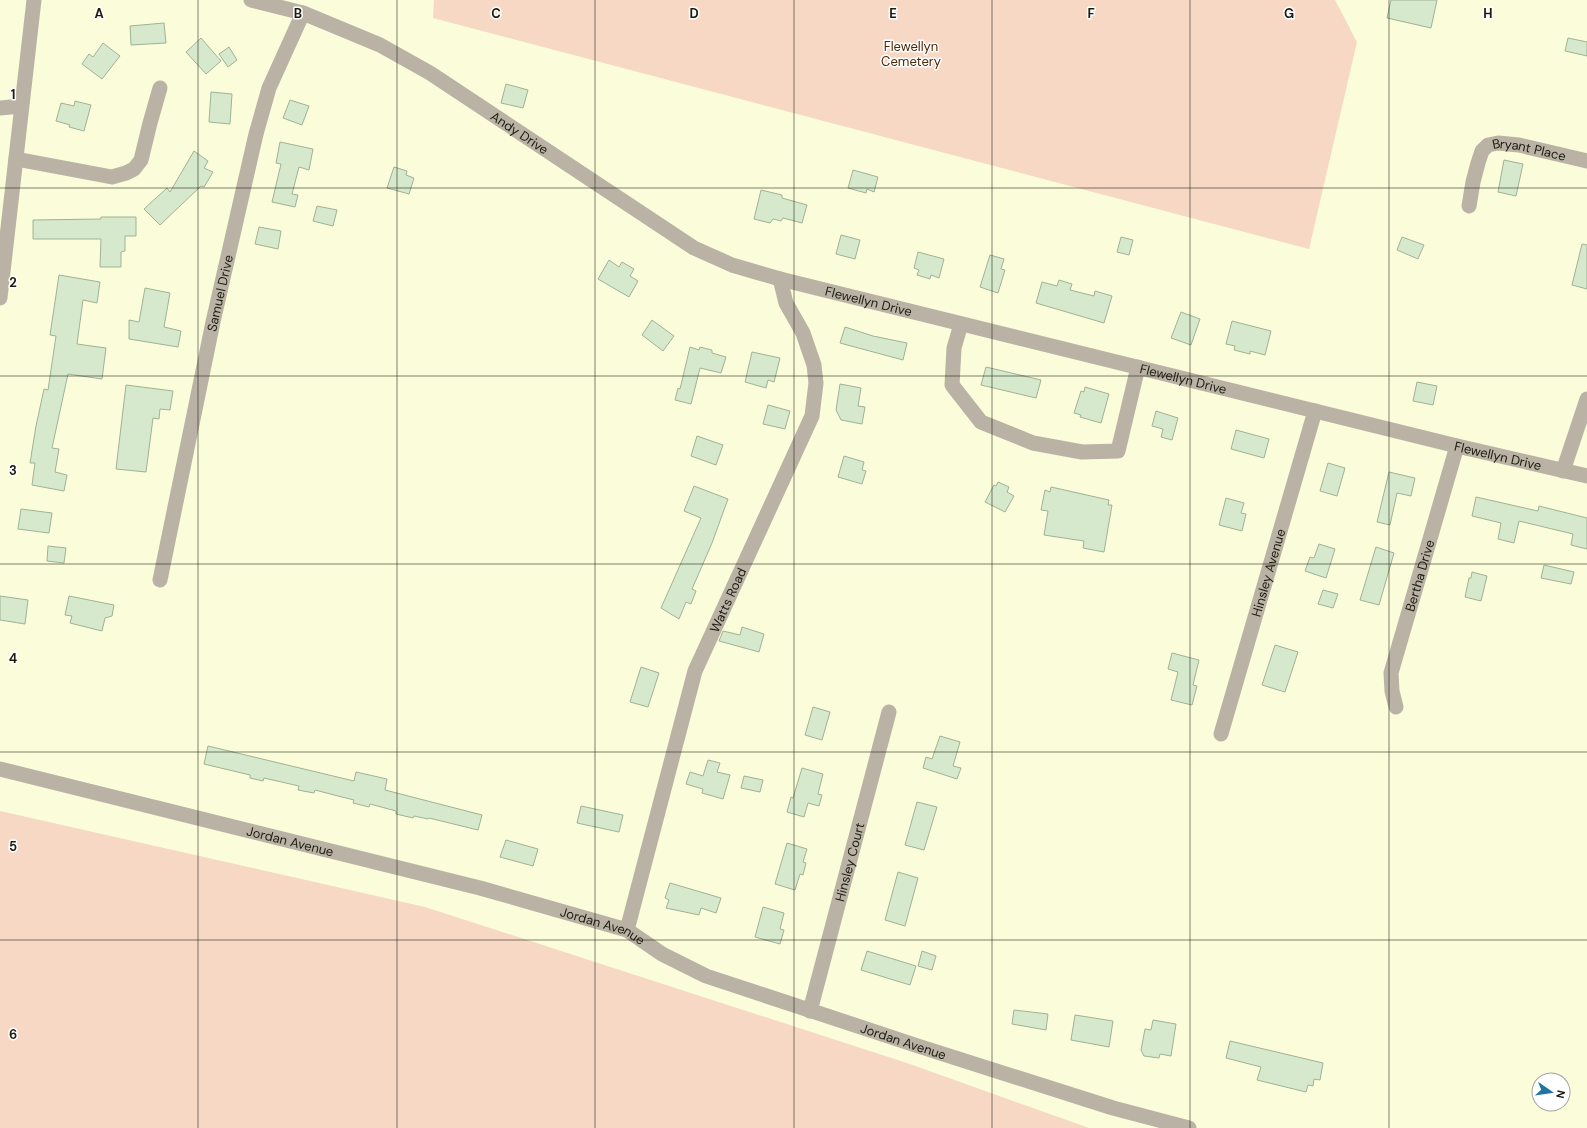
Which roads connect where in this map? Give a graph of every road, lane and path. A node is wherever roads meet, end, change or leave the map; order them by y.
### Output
1 (34, 0) edge
2 (251, 0) edge
3 (303, 14) junction
4 (160, 88) dead end
5 (21, 106) junction
6 (0, 108) edge
7 (16, 159) junction
8 (1587, 160) edge
9 (1469, 206) dead end
10 (780, 279) junction
11 (0, 298) edge
12 (961, 324) junction
13 (1138, 367) junction
14 (1587, 399) edge
15 (1315, 411) junction
16 (1457, 446) junction
17 (1563, 471) junction
18 (1587, 476) edge
19 (160, 580) dead end
20 (1396, 706) dead end
21 (889, 712) dead end
22 (1221, 734) dead end
23 (0, 769) edge
24 (627, 930) junction
25 (810, 1011) junction
26 (1189, 1128) edge

1 - 5 street
2 - 3 street, Andy Drive
3 - 10 street, Andy Drive
3 - 19 street, Samuel Drive
4 - 7 street
5 - 6 street
5 - 7 street
7 - 11 street
8 - 9 street, Bryant Place
10 - 12 street, Flewellyn Drive
10 - 24 street, Watts Road
12 - 13 street, Flewellyn Drive
12 - 13 street
13 - 15 street, Flewellyn Drive
14 - 17 street
15 - 16 street, Flewellyn Drive
15 - 22 street, Hinsley Avenue
16 - 17 street, Flewellyn Drive
16 - 20 street, Bertha Drive
17 - 18 street, Flewellyn Drive
21 - 25 street, Hinsley Court
23 - 24 street, Jordan Avenue
24 - 25 street, Jordan Avenue
25 - 26 street, Jordan Avenue

